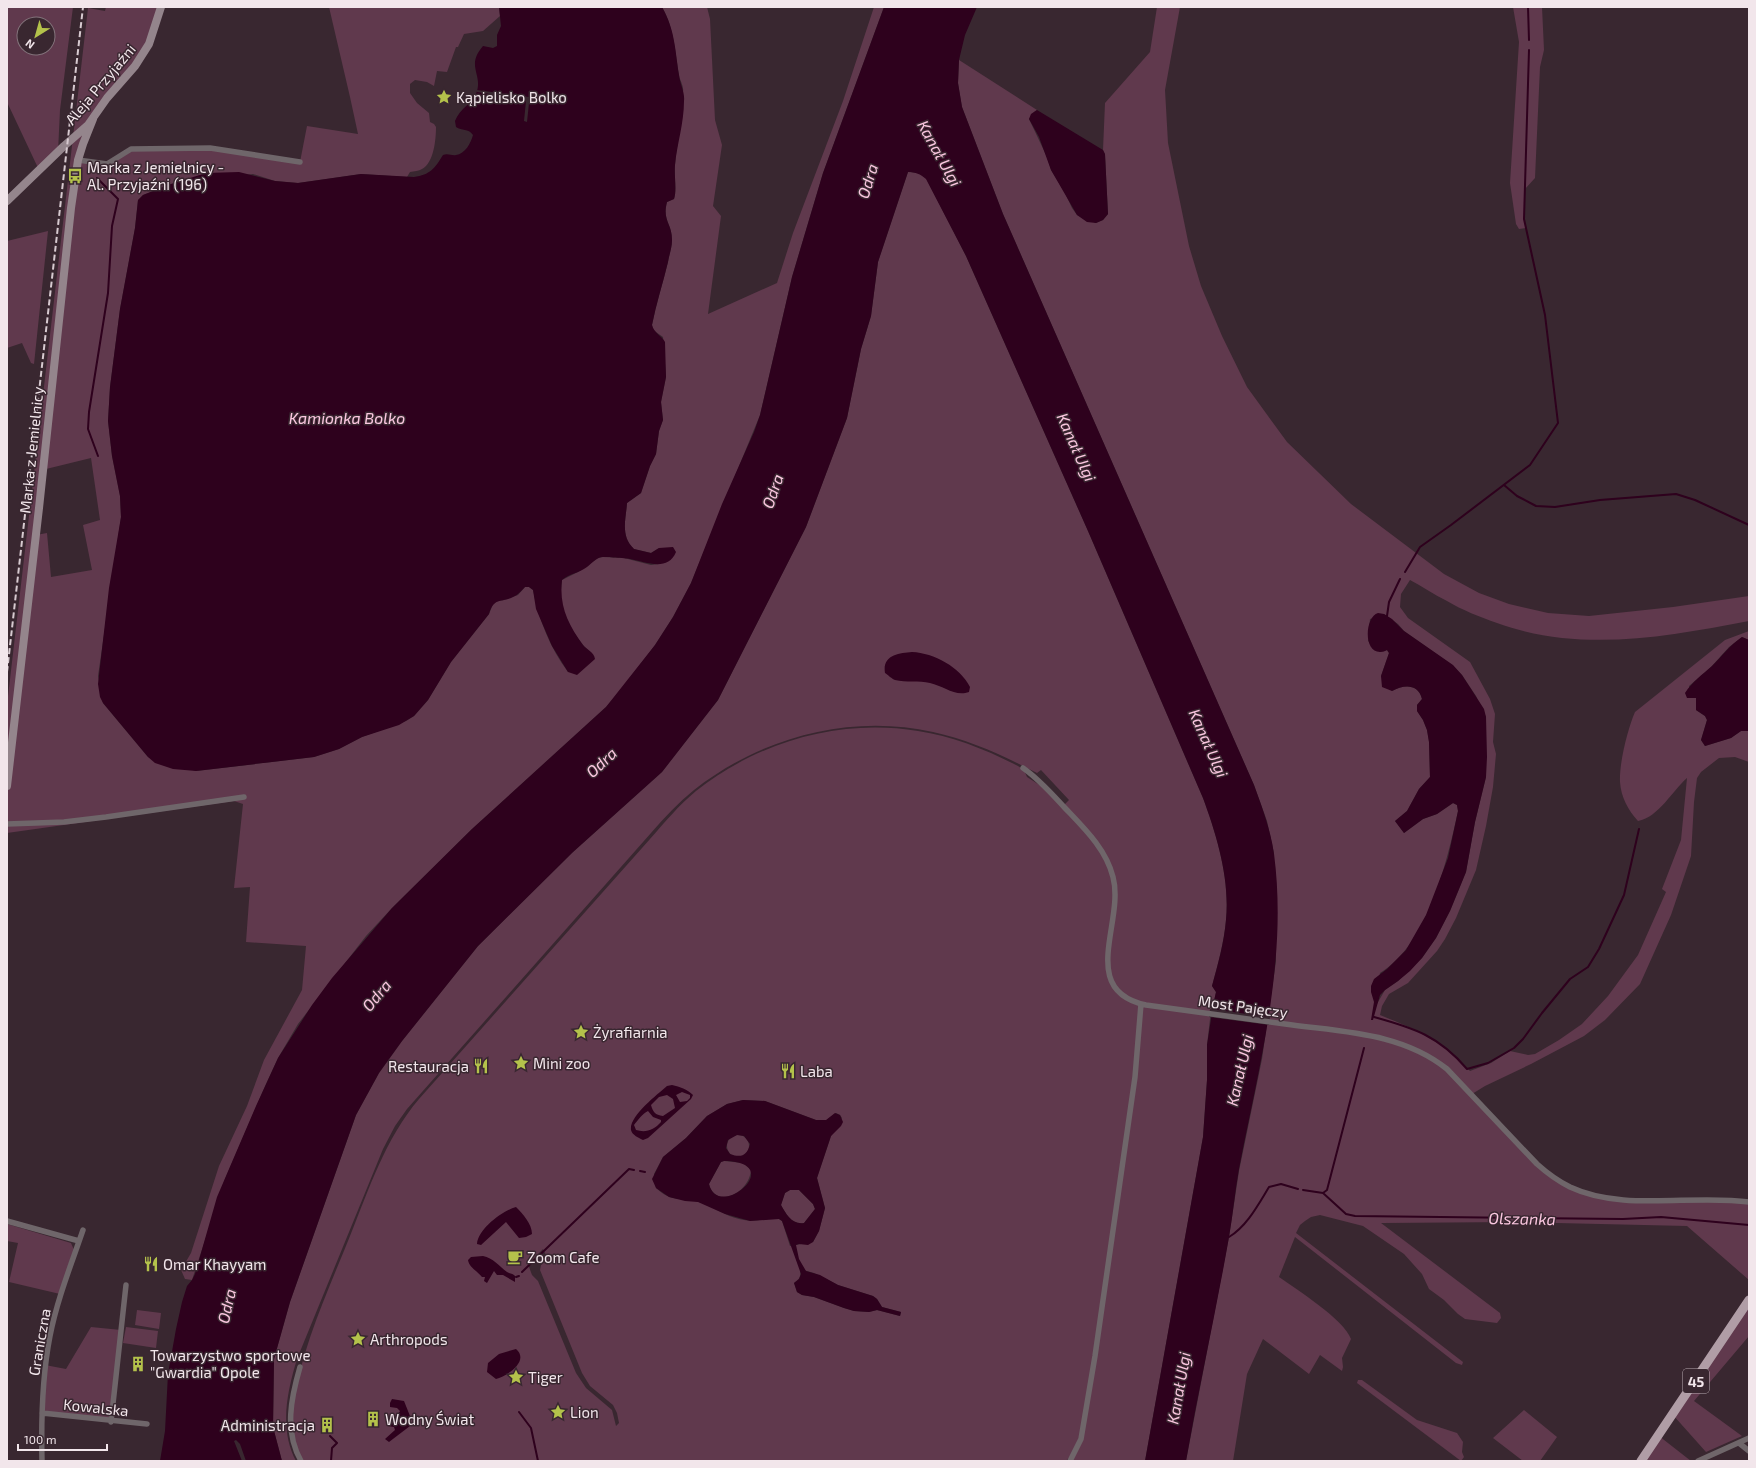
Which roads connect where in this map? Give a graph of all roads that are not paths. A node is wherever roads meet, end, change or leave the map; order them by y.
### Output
1 (161, 7) edge
2 (93, 119) junction
3 (78, 160) junction
4 (300, 162) dead end
5 (7, 200) edge
6 (1023, 768) dead end
7 (7, 786) edge
8 (244, 796) dead end
9 (7, 824) edge
10 (1144, 1004) junction
11 (1749, 1202) edge
12 (7, 1221) edge
13 (83, 1230) dead end
14 (79, 1241) junction
15 (126, 1285) dead end
16 (1749, 1300) edge
17 (300, 1367) dead end
18 (42, 1414) junction
19 (111, 1422) junction
20 (147, 1424) dead end
21 (1749, 1438) edge
22 (1739, 1443) junction
23 (1749, 1451) edge
24 (42, 1461) edge
25 (301, 1461) edge
26 (1070, 1461) edge
27 (1641, 1461) edge
28 (1698, 1461) edge

1 - 2 main road, Aleja Przyjaźni
2 - 3 main road, Marka z Jemielnicy
2 - 5 main road, Aleja Przyjaźni
3 - 4 street
3 - 7 main road, Marka z Jemielnicy
6 - 10 street
8 - 9 street
10 - 11 street, Most Pajęczy
10 - 26 street
12 - 14 street
13 - 14 street, Graniczna
14 - 18 street, Graniczna
15 - 19 street
16 - 27 main road, 45
17 - 25 street
18 - 19 street, Kowalska
18 - 24 street, Graniczna
19 - 20 street, Kowalska
21 - 22 street
22 - 23 street
22 - 28 street

